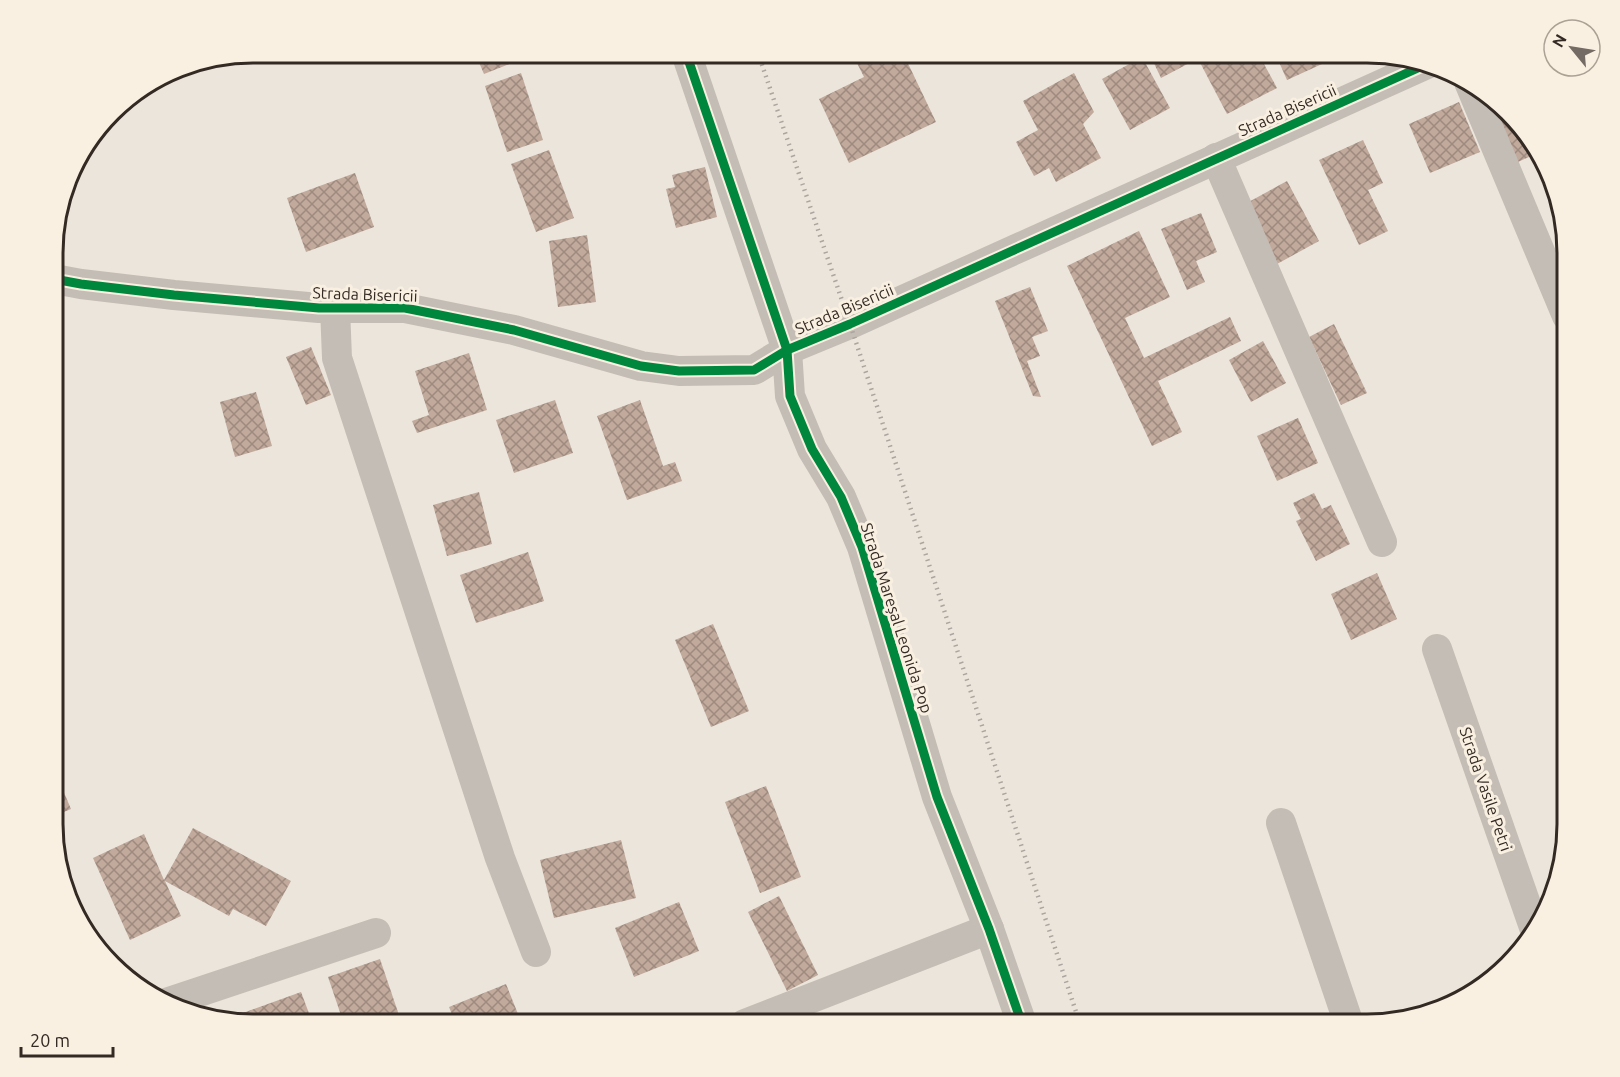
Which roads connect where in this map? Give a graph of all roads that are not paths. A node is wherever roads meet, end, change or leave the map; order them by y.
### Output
1 (690, 63) edge
2 (1415, 70) edge
3 (1476, 98) edge
4 (1216, 158) junction
5 (63, 281) edge
6 (1557, 292) edge
7 (335, 308) junction
8 (787, 350) junction
9 (1382, 542) dead end
10 (1437, 649) dead end
11 (1281, 824) dead end
12 (1531, 919) edge
13 (989, 929) junction
14 (376, 933) dead end
15 (536, 952) dead end
16 (178, 999) edge
17 (771, 1014) edge
18 (1019, 1014) edge
19 (1346, 1014) edge

1 - 8 street, Strada Mareșal Leonida Pop
2 - 4 street, Strada Bisericii
3 - 6 street
4 - 8 street, Strada Bisericii
4 - 9 street
5 - 7 street, Strada Bisericii
7 - 8 street, Strada Bisericii
7 - 15 street
8 - 13 street, Strada Mareșal Leonida Pop
10 - 12 street, Strada Vasile Petri
11 - 19 street
13 - 17 street
13 - 18 street, Strada Mareșal Leonida Pop
14 - 16 street

